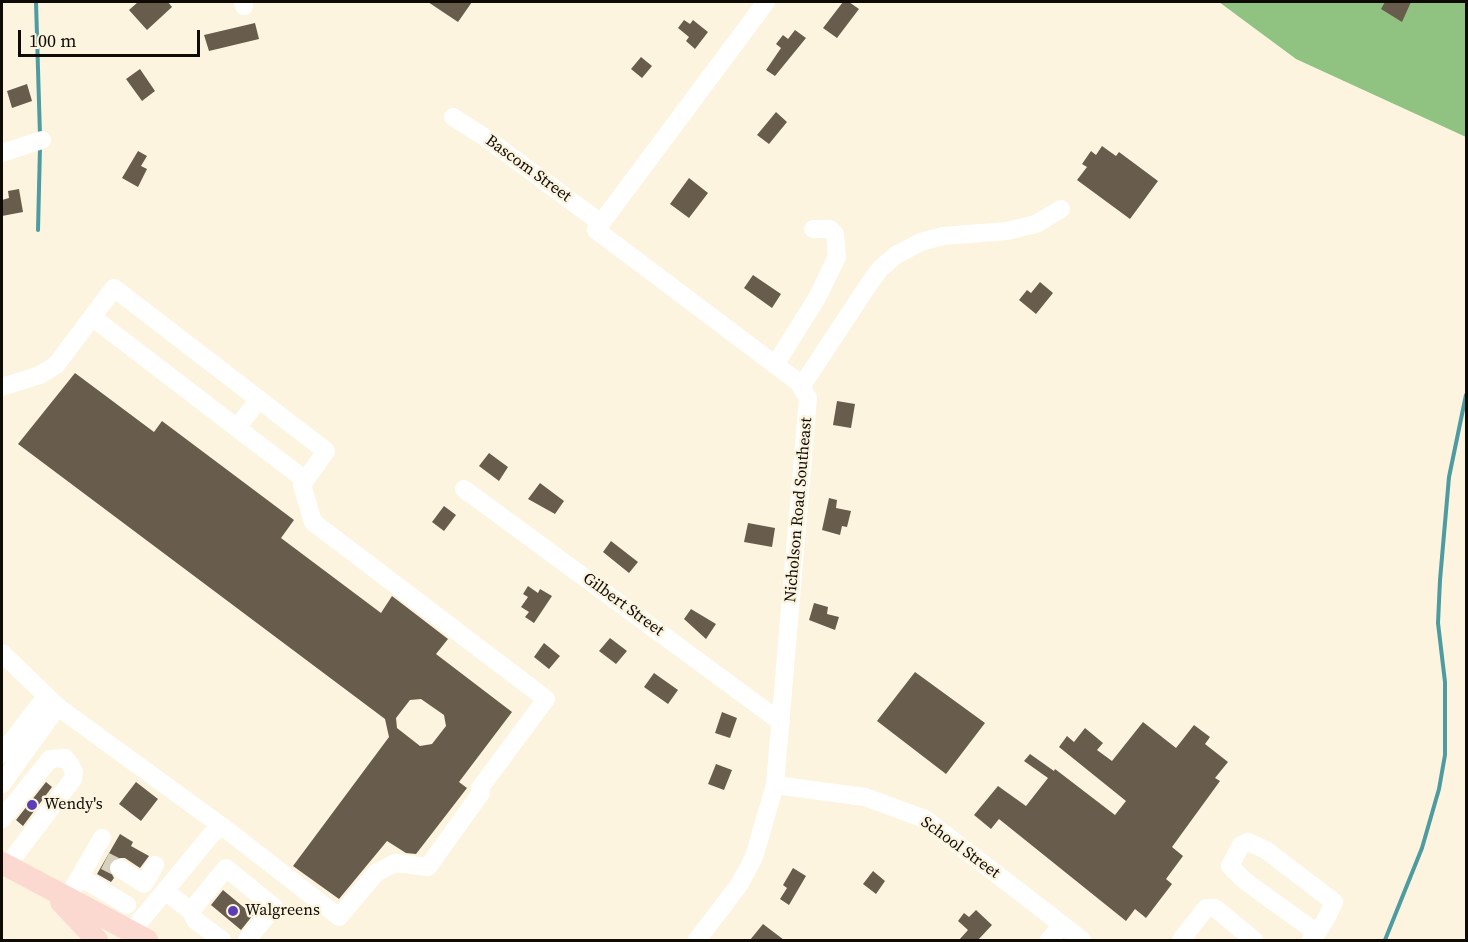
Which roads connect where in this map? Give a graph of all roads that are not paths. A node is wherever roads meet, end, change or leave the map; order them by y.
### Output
1 (766, 2) edge
2 (453, 117) dead end
3 (42, 141) dead end
4 (2, 153) edge
5 (1061, 209) dead end
6 (601, 223) junction
7 (813, 229) dead end
8 (92, 317) junction
9 (775, 365) junction
10 (2, 387) edge
11 (801, 387) junction
12 (259, 399) junction
13 (237, 428) junction
14 (305, 480) junction
15 (464, 489) dead end
16 (2, 653) edge
17 (53, 703) junction
18 (781, 722) junction
19 (2, 754) edge
20 (2, 784) edge
21 (775, 785) junction
22 (2, 818) edge
23 (222, 826) junction
24 (102, 837) dead end
25 (26, 839) junction
26 (210, 854) junction
27 (4, 864) edge
28 (155, 865) dead end
29 (272, 865) junction
30 (100, 867) junction
31 (226, 868) junction
32 (247, 885) junction
33 (47, 888) junction
34 (174, 898) junction
35 (67, 899) junction
36 (191, 911) junction
37 (135, 916) edge
38 (1062, 925) junction
39 (1314, 937) edge
40 (97, 940) edge
41 (222, 940) edge
42 (247, 940) edge
43 (697, 940) edge
44 (1049, 940) edge
45 (1082, 940) edge
46 (1181, 940) edge
47 (1254, 940) edge

1 - 6 street
2 - 6 street, Bascom Street
3 - 4 street
5 - 11 street
6 - 9 street
7 - 9 street
8 - 10 street
8 - 12 street
8 - 13 street
9 - 11 street
11 - 18 street, Nicholson Road Southeast
12 - 13 street
12 - 14 street
13 - 14 street
14 - 29 street
15 - 18 street, Gilbert Street
16 - 17 street
17 - 19 street
17 - 20 street
17 - 23 street
18 - 21 street, Nicholson Road Southeast
21 - 38 street, School Street
21 - 43 street, Nicholson Road Southeast
22 - 25 street
22 - 25 street
23 - 26 street
23 - 29 street
23 - 37 street
24 - 30 street
25 - 27 street
26 - 31 street
26 - 34 street
27 - 33 main road
28 - 37 street
29 - 32 street
30 - 35 street
30 - 37 street
30 - 37 street
31 - 32 street
31 - 36 street
32 - 42 street
33 - 35 main road
33 - 40 main road
34 - 36 street
34 - 37 street
35 - 37 main road
36 - 41 street
38 - 44 street
38 - 45 street, School Street
39 - 39 street
46 - 47 street

